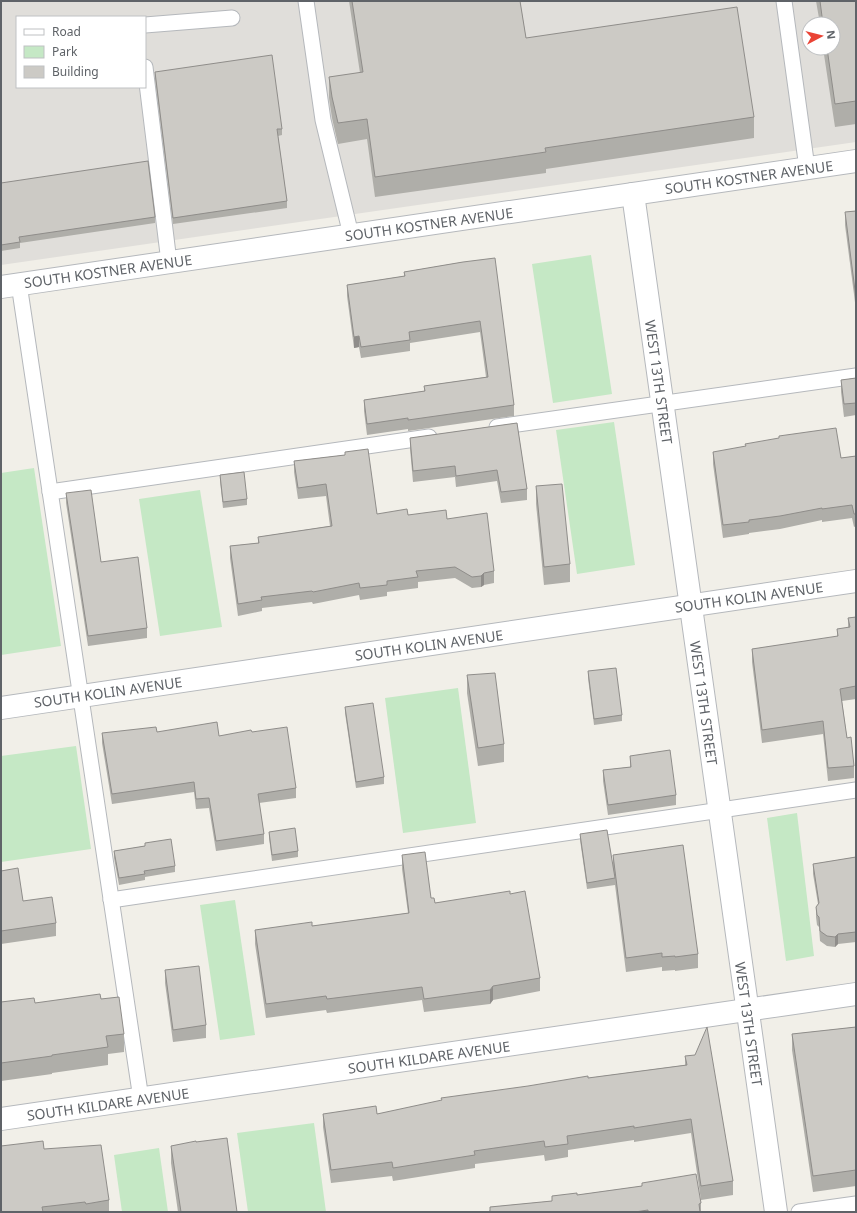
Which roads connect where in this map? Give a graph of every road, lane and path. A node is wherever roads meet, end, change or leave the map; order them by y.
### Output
1 (306, 1) edge
2 (784, 1) edge
3 (232, 18) dead end
4 (146, 24) edge
5 (146, 75) edge
6 (856, 161) edge
7 (807, 168) junction
8 (633, 194) junction
9 (351, 235) junction
10 (169, 262) junction
11 (10, 286) edge
12 (856, 376) edge
13 (662, 404) junction
14 (485, 429) edge
15 (446, 435) edge
16 (50, 492) junction
17 (856, 581) edge
18 (690, 606) junction
19 (81, 696) junction
20 (1, 708) edge
21 (856, 790) edge
22 (719, 810) junction
23 (111, 900) junction
24 (856, 994) edge
25 (748, 1010) junction
26 (141, 1099) junction
27 (1, 1119) edge
28 (856, 1204) edge
29 (776, 1212) edge
30 (799, 1212) edge

1 - 9 lane
2 - 7 lane
3 - 4 lane
5 - 10 lane
6 - 7 street, SOUTH KOSTNER AVENUE
7 - 8 street, SOUTH KOSTNER AVENUE
8 - 9 street, SOUTH KOSTNER AVENUE
8 - 13 street, WEST 13TH STREET
9 - 10 street, SOUTH KOSTNER AVENUE
10 - 11 street, SOUTH KOSTNER AVENUE
11 - 16 lane
12 - 13 lane
13 - 14 lane
13 - 18 street, WEST 13TH STREET
15 - 16 lane
16 - 19 lane
17 - 18 street, SOUTH KOLIN AVENUE
18 - 19 street, SOUTH KOLIN AVENUE
18 - 22 street, WEST 13TH STREET
19 - 20 street, SOUTH KOLIN AVENUE
19 - 23 lane
21 - 22 lane
22 - 23 lane
22 - 25 street, WEST 13TH STREET
23 - 26 lane
24 - 25 street, SOUTH KILDARE AVENUE
25 - 26 street, SOUTH KILDARE AVENUE
25 - 29 street, WEST 13TH STREET
26 - 27 street, SOUTH KILDARE AVENUE
28 - 30 lane

